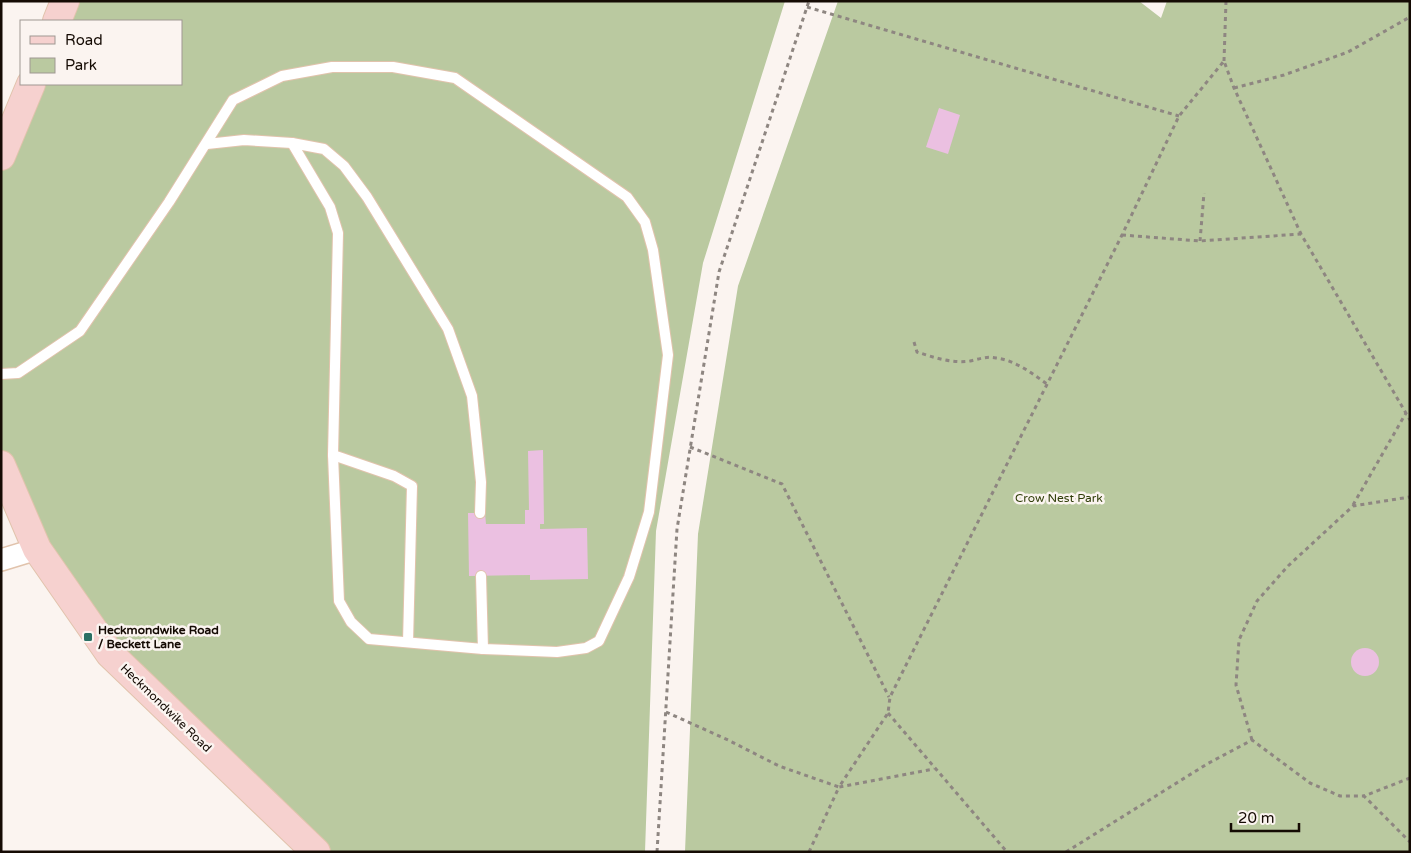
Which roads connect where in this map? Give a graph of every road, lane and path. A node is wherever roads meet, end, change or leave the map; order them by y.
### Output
1 (65, 1) edge
2 (809, 1) edge
3 (1226, 1) edge
4 (807, 7) junction
5 (1410, 16) edge
6 (57, 20) edge
7 (1224, 61) junction
8 (31, 85) edge
9 (1234, 88) junction
10 (1179, 116) junction
11 (292, 143) junction
12 (207, 144) junction
13 (1, 156) edge
14 (1204, 193) dead end
15 (1301, 234) junction
16 (1122, 235) junction
17 (1200, 241) junction
18 (914, 342) dead end
19 (1, 374) edge
20 (1047, 384) junction
21 (1406, 413) junction
22 (1410, 420) edge
23 (690, 447) junction
24 (334, 455) junction
25 (1, 465) edge
26 (1410, 497) edge
27 (1353, 506) junction
28 (480, 513) dead end
29 (37, 549) junction
30 (1, 560) edge
31 (481, 576) dead end
32 (408, 642) junction
33 (483, 649) junction
34 (890, 697) junction
35 (666, 712) junction
36 (888, 713) junction
37 (1252, 740) junction
38 (935, 768) junction
39 (1410, 778) edge
40 (838, 787) junction
41 (1364, 796) junction
42 (1410, 842) edge
43 (316, 852) edge
44 (657, 852) edge
45 (809, 852) edge
46 (1007, 852) edge
47 (1066, 852) edge

1 - 6 main road
2 - 4 path
3 - 7 path
4 - 10 path
4 - 23 path
5 - 9 path
7 - 9 path
7 - 10 path
8 - 13 main road
9 - 15 path
10 - 16 path
11 - 12 lane
11 - 24 lane
11 - 28 lane
12 - 19 lane
12 - 33 lane
14 - 17 path
15 - 17 path
15 - 21 path
16 - 17 path
16 - 20 path
18 - 20 path
20 - 34 path
21 - 22 path
21 - 27 path
23 - 34 path
23 - 35 path
24 - 32 lane
24 - 32 lane
25 - 29 main road, Heckmondwike Road
26 - 27 path
27 - 37 path
29 - 30 street
29 - 43 main road, Heckmondwike Road
31 - 33 lane
32 - 33 lane
34 - 36 path
35 - 40 path
35 - 44 path
36 - 38 path
36 - 40 path
37 - 41 path
37 - 47 path
38 - 40 path
38 - 46 path
39 - 41 path
40 - 45 path
41 - 42 path

